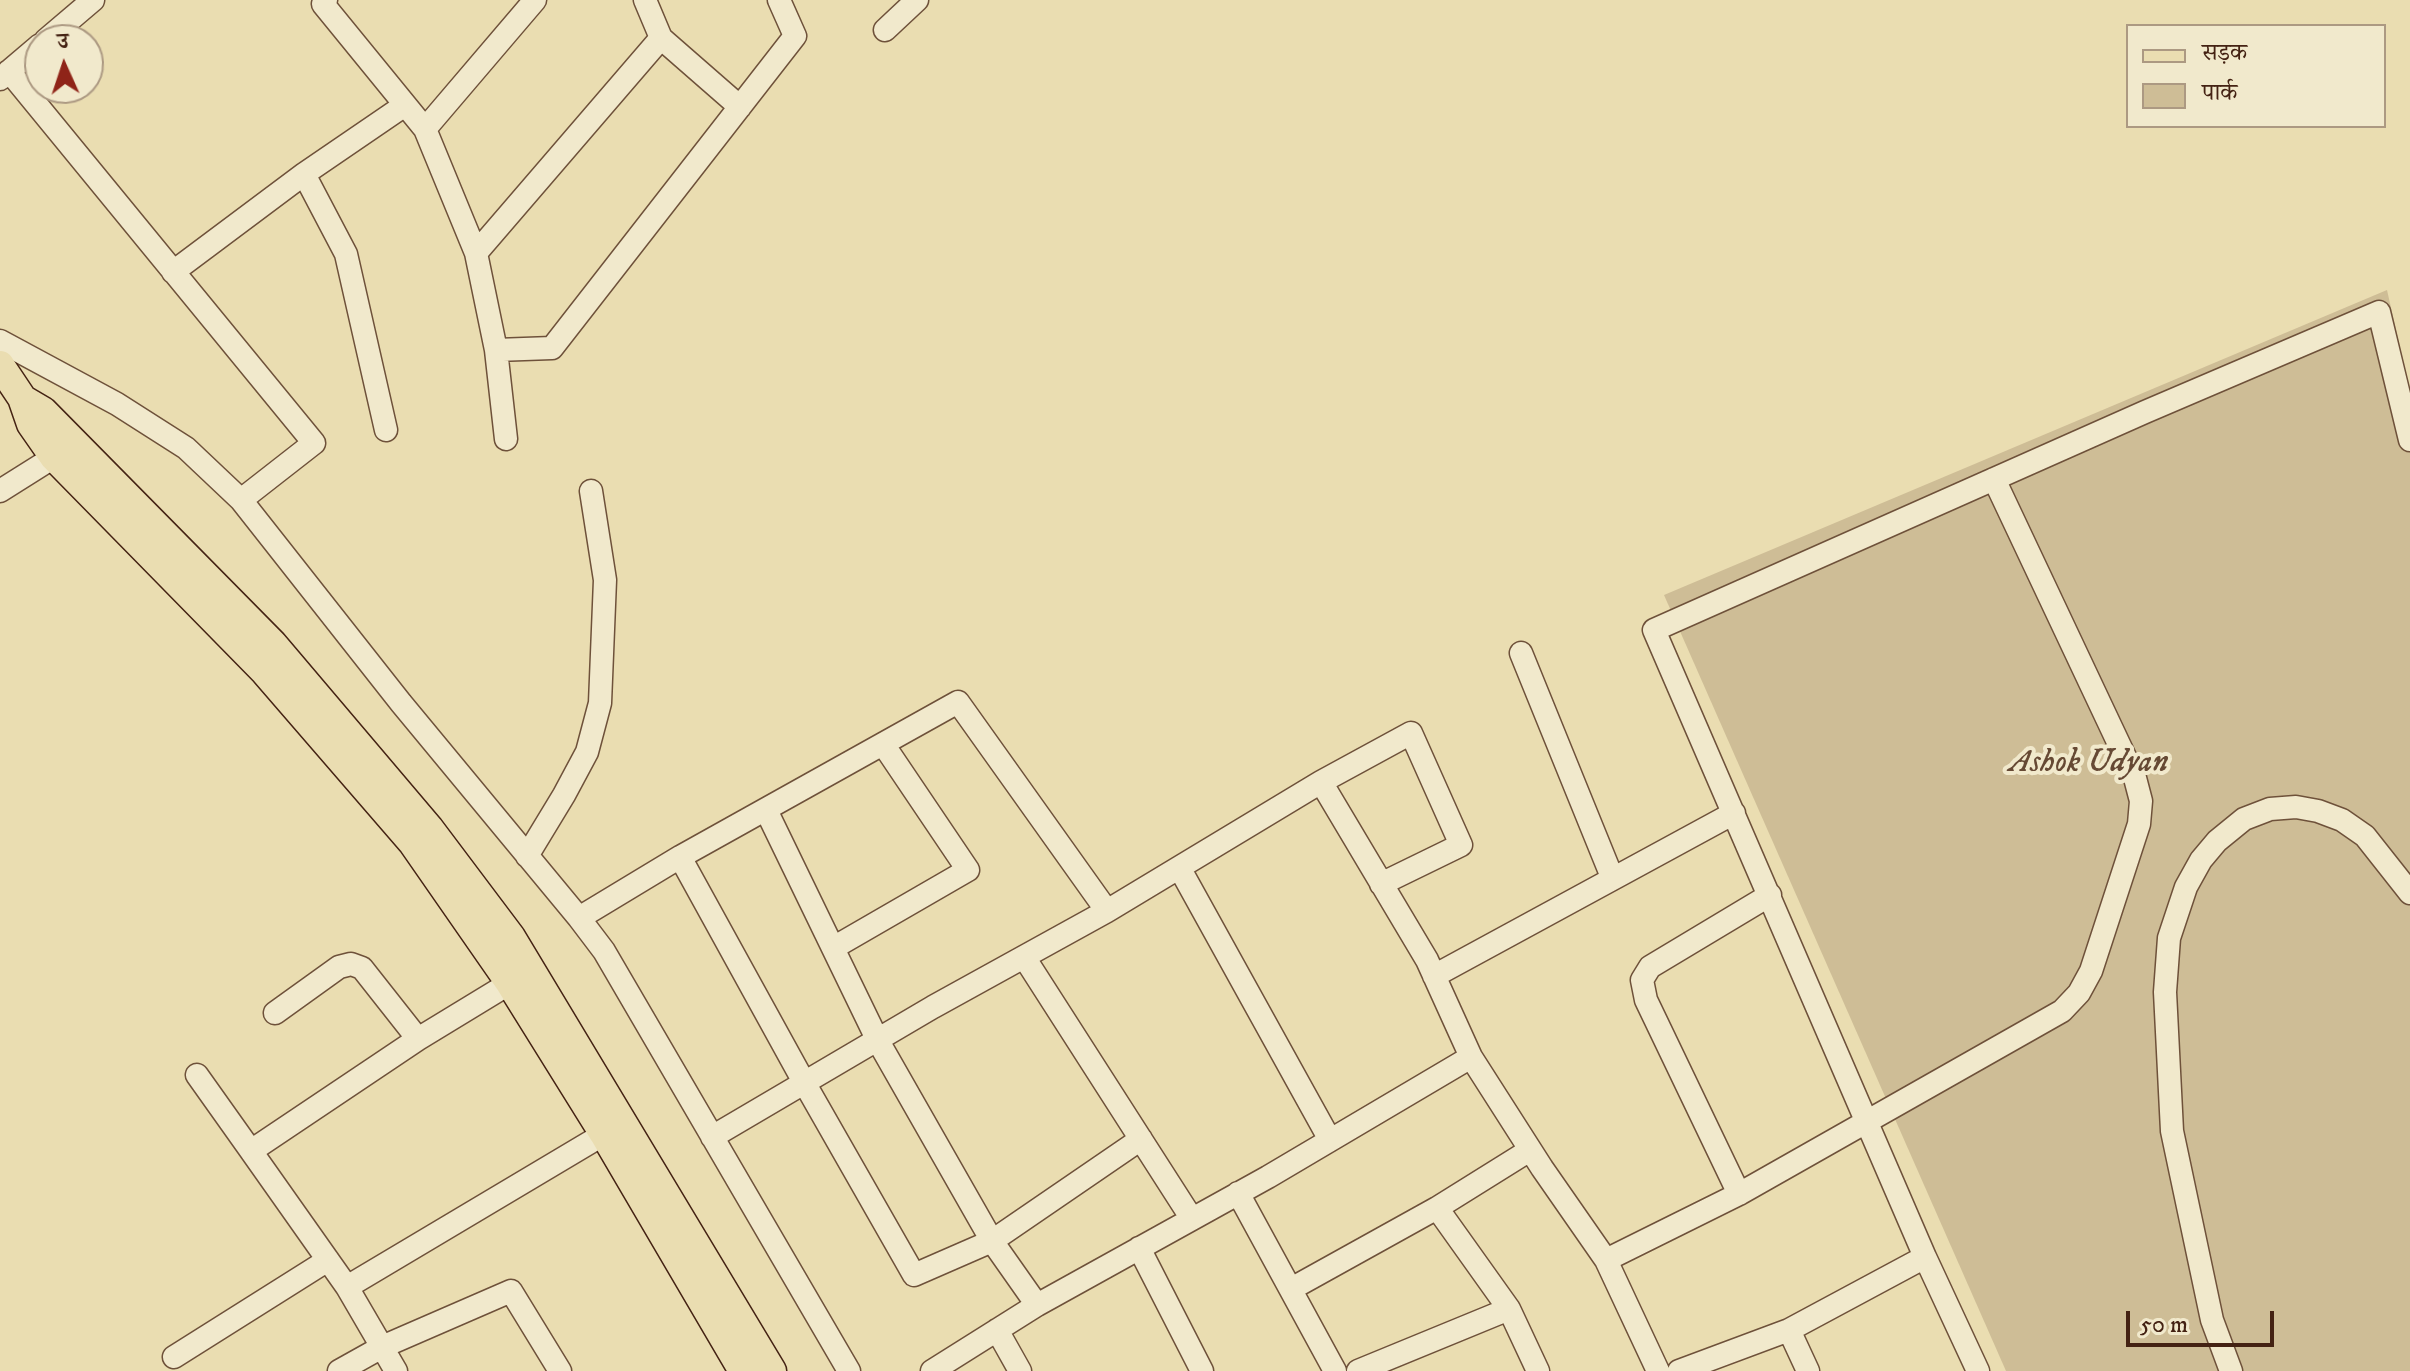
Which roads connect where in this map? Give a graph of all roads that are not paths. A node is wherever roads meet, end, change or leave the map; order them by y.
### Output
1 (93, 0) edge
2 (326, 0) edge
3 (535, 0) edge
4 (645, 0) edge
5 (779, 0) edge
6 (917, 0) edge
7 (68, 8) edge
8 (885, 30) dead end
9 (661, 38) junction
10 (24, 59) edge
11 (5, 75) edge
12 (405, 105) junction
13 (740, 107) junction
14 (425, 129) junction
15 (304, 174) junction
16 (476, 253) junction
17 (173, 272) junction
18 (0, 341) edge
19 (496, 350) junction
20 (0, 365) edge
21 (22, 398) junction
22 (386, 430) dead end
23 (506, 439) dead end
24 (2410, 440) edge
25 (54, 457) junction
26 (1994, 479) junction
27 (0, 491) edge
28 (591, 491) dead end
29 (241, 500) junction
30 (1521, 653) dead end
31 (883, 744) junction
32 (1321, 782) junction
33 (766, 810) junction
34 (1734, 813) junction
35 (527, 856) junction
36 (680, 857) junction
37 (1180, 869) junction
38 (1612, 877) junction
39 (1381, 884) junction
40 (2410, 893) edge
41 (1770, 895) junction
42 (1107, 911) junction
43 (579, 918) junction
44 (833, 948) junction
45 (1024, 957) junction
46 (1434, 976) junction
47 (510, 983) junction
48 (275, 1013) dead end
49 (418, 1039) junction
50 (878, 1041) junction
51 (1471, 1057) junction
52 (197, 1075) dead end
53 (805, 1084) junction
54 (1869, 1122) junction
55 (604, 1134) junction
56 (712, 1137) junction
57 (1141, 1139) junction
58 (1330, 1140) junction
59 (1530, 1150) junction
60 (251, 1151) junction
61 (1238, 1193) junction
62 (1739, 1194) junction
63 (1437, 1208) junction
64 (1192, 1219) junction
65 (992, 1241) junction
66 (1139, 1248) junction
67 (1925, 1257) junction
68 (328, 1260) junction
69 (1606, 1260) junction
70 (347, 1287) junction
71 (1291, 1289) junction
72 (1037, 1305) junction
73 (1509, 1309) junction
74 (997, 1330) junction
75 (1789, 1330) junction
76 (382, 1347) junction
77 (174, 1357) dead end
78 (1192, 1368) edge
79 (339, 1371) edge
80 (396, 1371) edge
81 (560, 1371) edge
82 (743, 1371) edge
83 (772, 1371) edge
84 (849, 1371) edge
85 (932, 1371) edge
86 (1020, 1371) edge
87 (1335, 1371) edge
88 (1358, 1371) edge
89 (1538, 1371) edge
90 (1658, 1371) edge
91 (1679, 1371) edge
92 (1808, 1371) edge
93 (1978, 1371) edge
94 (2231, 1371) edge

1 - 7 street
2 - 12 street
3 - 14 street
4 - 9 street
5 - 13 street
6 - 8 street
9 - 13 street
9 - 16 street
10 - 11 street
11 - 17 street
12 - 14 street
12 - 15 street
13 - 19 street
14 - 16 street
15 - 17 street
15 - 22 street
16 - 19 street
17 - 29 street
18 - 29 street
19 - 23 street
20 - 21 main road
21 - 25 main road
21 - 83 main road
24 - 26 street
25 - 27 street
25 - 47 main road
26 - 34 street
26 - 54 street
28 - 35 street
29 - 35 street
30 - 38 street
31 - 33 street
31 - 42 street
31 - 44 street
32 - 37 street
32 - 39 street
32 - 39 street
33 - 36 street
33 - 44 street
34 - 38 street
34 - 41 street
35 - 43 street
36 - 43 street
36 - 53 street
37 - 42 street
37 - 58 street
38 - 46 street
39 - 46 street
40 - 94 street
41 - 54 street
41 - 62 street
42 - 45 street
43 - 56 street
44 - 50 street
45 - 50 street
45 - 57 street
46 - 51 street
47 - 49 street
47 - 55 main road
48 - 49 street
49 - 60 street
50 - 53 street
50 - 65 street
51 - 58 street
51 - 59 street
52 - 60 street
53 - 56 street
53 - 65 street
54 - 62 street
54 - 67 street
55 - 70 street
55 - 82 main road
56 - 84 street
57 - 64 street
57 - 65 street
58 - 61 street
59 - 63 street
59 - 69 street
60 - 68 street
61 - 64 street
61 - 71 street
62 - 69 street
63 - 71 street
63 - 73 street
64 - 66 street
65 - 72 street
66 - 72 street
66 - 78 street
67 - 75 street
67 - 93 street
68 - 70 street
68 - 77 street
69 - 90 street
70 - 76 street
71 - 87 street
72 - 74 street
73 - 88 street
73 - 89 street
74 - 85 street
74 - 86 street
75 - 91 street
75 - 92 street
76 - 79 street
76 - 80 street
76 - 81 street

